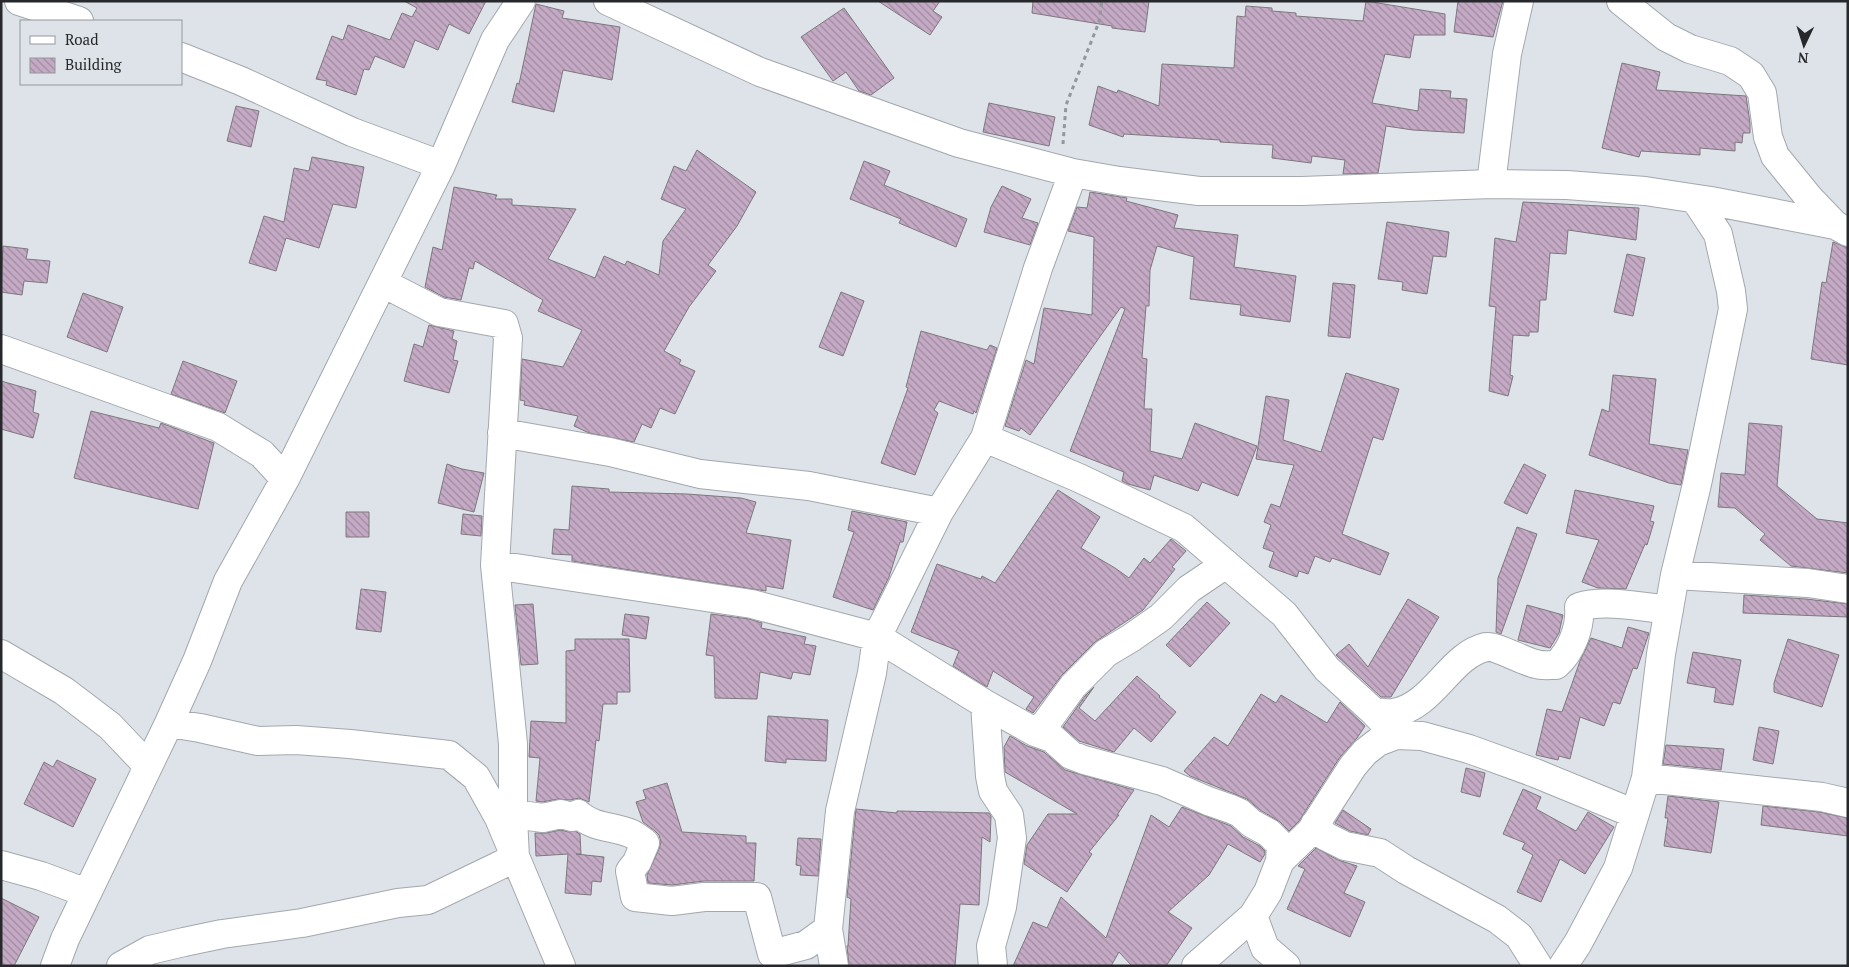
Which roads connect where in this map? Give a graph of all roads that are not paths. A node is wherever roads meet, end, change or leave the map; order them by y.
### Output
1 (19, 1) edge
2 (520, 1) edge
3 (608, 1) edge
4 (1519, 1) edge
5 (1621, 1) edge
6 (69, 12) edge
7 (182, 57) edge
8 (441, 165) junction
9 (1073, 173) junction
10 (1491, 184) junction
11 (1694, 199) junction
12 (1841, 229) edge
13 (383, 283) junction
14 (1, 349) edge
15 (502, 433) junction
16 (985, 438) junction
17 (285, 479) junction
18 (939, 512) junction
19 (1226, 564) junction
20 (495, 565) junction
21 (1675, 575) junction
22 (1848, 589) edge
23 (1669, 610) junction
24 (878, 637) junction
25 (1, 654) edge
26 (984, 704) junction
27 (1374, 712) junction
28 (169, 723) junction
29 (1035, 732) junction
30 (1396, 735) junction
31 (148, 766) junction
32 (1646, 778) junction
33 (1848, 803) edge
34 (1635, 814) junction
35 (513, 817) junction
36 (1315, 824) junction
37 (515, 858) junction
38 (1280, 861) junction
39 (1, 865) edge
40 (87, 893) junction
41 (1253, 916) junction
42 (828, 929) junction
43 (55, 966) edge
44 (121, 966) edge
45 (562, 966) edge
46 (834, 966) edge
47 (993, 966) edge
48 (1196, 966) edge
49 (1286, 966) edge
50 (1538, 966) edge
51 (1563, 966) edge

1 - 6 street
2 - 8 street
3 - 9 street
4 - 10 street
5 - 12 street
7 - 8 street
8 - 13 street
9 - 10 street
9 - 16 street
10 - 11 street
11 - 12 street
11 - 21 street
13 - 15 street
13 - 17 street
14 - 17 street
15 - 18 street
15 - 20 street
16 - 18 street
16 - 19 street
17 - 28 street
18 - 24 street
19 - 27 street
19 - 29 street
20 - 24 street
20 - 35 street
21 - 22 street
21 - 23 street
23 - 27 street
23 - 32 street
24 - 26 street
24 - 42 street
25 - 31 street
26 - 29 street
26 - 47 street
27 - 30 street
28 - 31 street
28 - 37 street
29 - 38 street
30 - 34 street
30 - 36 street
31 - 40 street
32 - 33 street
32 - 34 street
34 - 51 street
35 - 37 street
35 - 42 street
36 - 38 street
36 - 50 street
37 - 44 street
37 - 45 street
38 - 41 street
39 - 40 street
40 - 43 street
41 - 48 street
41 - 49 street
42 - 46 street

